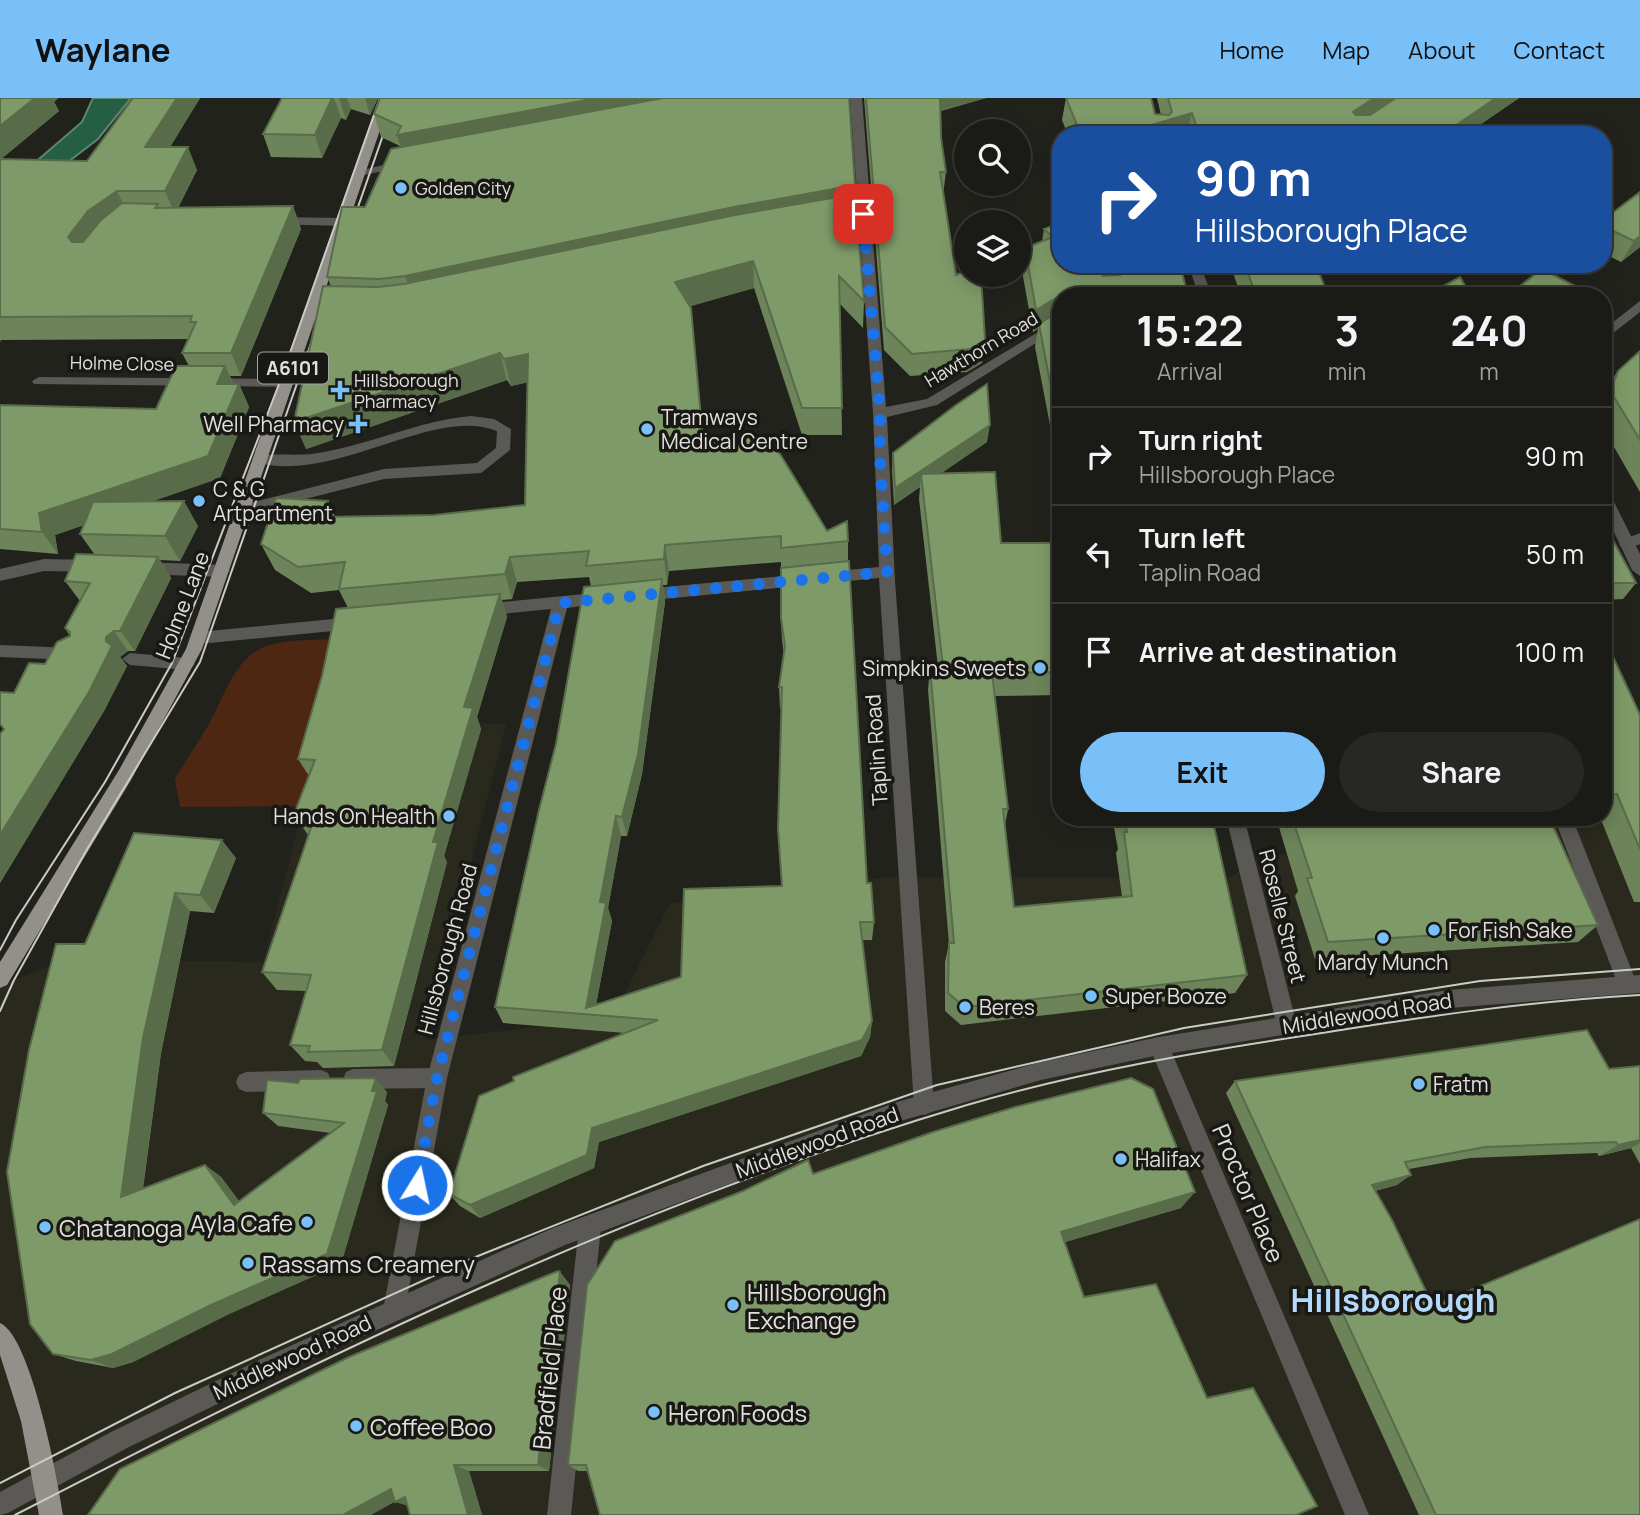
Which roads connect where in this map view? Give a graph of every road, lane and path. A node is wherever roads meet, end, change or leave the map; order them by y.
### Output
1 (385, 98) edge
2 (856, 98) edge
3 (412, 161) edge
4 (360, 172) junction
5 (267, 221) edge
6 (343, 222) junction
7 (1640, 305) edge
8 (1052, 328) edge
9 (1612, 329) edge
10 (39, 382) dead end
11 (288, 383) junction
12 (880, 412) junction
13 (260, 459) junction
14 (242, 507) junction
15 (1612, 508) edge
16 (1633, 541) edge
17 (106, 566) edge
18 (132, 568) edge
19 (222, 570) junction
20 (1640, 570) edge
21 (887, 572) junction
22 (0, 575) edge
23 (560, 603) junction
24 (463, 612) edge
25 (366, 622) edge
26 (199, 638) junction
27 (0, 651) edge
28 (76, 654) edge
29 (130, 659) dead end
30 (187, 664) junction
31 (1237, 826) edge
32 (1567, 826) edge
33 (0, 979) edge
34 (1633, 984) edge
35 (1287, 1026) junction
36 (1159, 1045) junction
37 (437, 1078) junction
38 (246, 1082) dead end
39 (924, 1105) junction
40 (590, 1227) junction
41 (394, 1310) junction
42 (0, 1334) edge
43 (46, 1479) junction
44 (0, 1505) edge
45 (51, 1515) edge
46 (559, 1515) edge
47 (1357, 1515) edge

1 - 4 main road, Holme Lane / A6101
2 - 12 street, Taplin Road
3 - 4 street
4 - 6 main road, Holme Lane / A6101
5 - 6 street
6 - 11 main road, Holme Lane / A6101
7 - 9 street
8 - 12 street, Hawthorn Road
10 - 11 street, Holme Close
11 - 13 main road, Holme Lane / A6101
12 - 21 street, Taplin Road
13 - 14 main road, Holme Lane / A6101
13 - 14 street
14 - 19 main road, Holme Lane / A6101
15 - 16 street
16 - 20 street
17 - 22 street
18 - 19 street
19 - 26 main road, Holme Lane / A6101
21 - 23 street
21 - 39 street, Taplin Road
23 - 24 street
23 - 37 street, Hillsborough Road
25 - 26 street
26 - 30 main road, Holme Lane / A6101
27 - 28 street
29 - 30 street
30 - 33 main road, Holme Lane / A6101
31 - 35 street, Roselle Street
32 - 34 street
34 - 35 street, Middlewood Road
35 - 36 street, Middlewood Road
36 - 39 street, Middlewood Road
36 - 47 street, Proctor Place
37 - 38 street
37 - 41 street, Hillsborough Road
39 - 40 street, Middlewood Road
40 - 41 street, Middlewood Road
40 - 46 street, Bradfield Place
41 - 43 street, Middlewood Road
42 - 43 main road
43 - 44 street, Middlewood Road
43 - 45 main road

